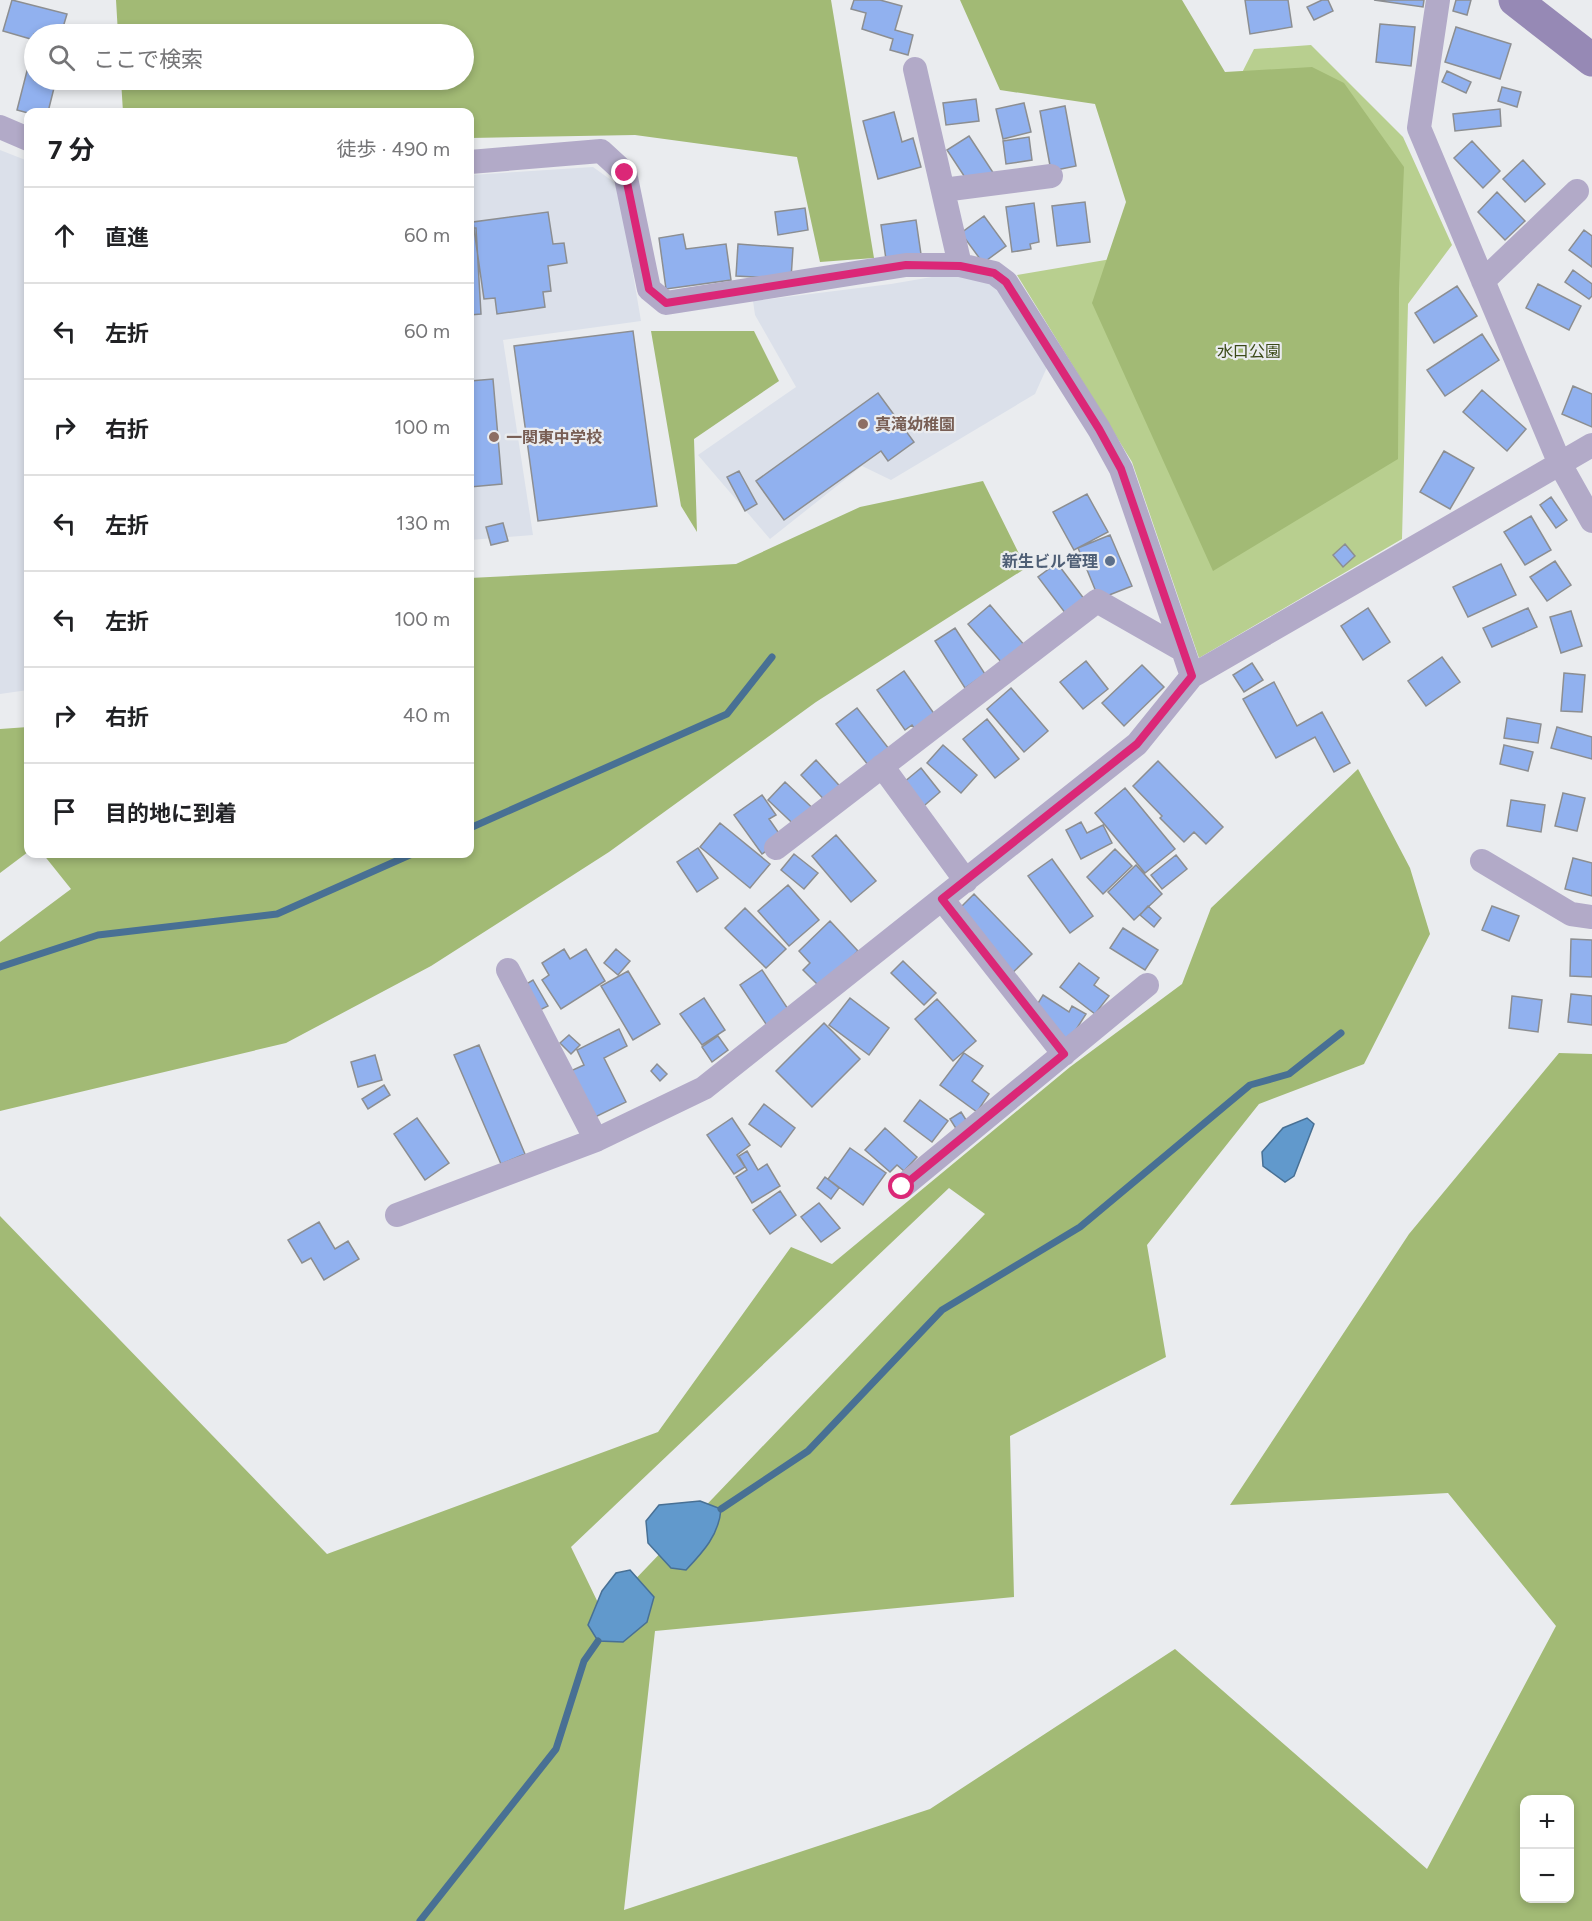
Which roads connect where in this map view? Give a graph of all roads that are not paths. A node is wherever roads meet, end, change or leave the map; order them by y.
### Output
1 (1438, 0) edge
2 (1515, 0) edge
3 (1592, 60) edge
4 (915, 69) dead end
5 (0, 127) edge
6 (24, 137) edge
7 (474, 162) edge
8 (1051, 176) dead end
9 (943, 190) junction
10 (1577, 191) dead end
11 (960, 266) junction
12 (1483, 280) junction
13 (1592, 445) edge
14 (1560, 464) junction
15 (1592, 521) edge
16 (1183, 650) junction
17 (1192, 676) junction
18 (882, 766) junction
19 (776, 848) dead end
20 (1482, 861) dead end
21 (966, 881) junction
22 (942, 899) junction
23 (1592, 917) edge
24 (508, 970) dead end
25 (1147, 985) dead end
26 (1064, 1054) junction
27 (596, 1140) junction
28 (902, 1187) dead end
29 (397, 1215) dead end

1 - 12 street
2 - 3 street
4 - 9 street
5 - 6 street
7 - 11 street
8 - 9 street
9 - 11 street
10 - 12 street
11 - 16 street
12 - 14 street
13 - 14 street
14 - 15 street
14 - 17 street
16 - 17 street
16 - 18 street
17 - 21 street
18 - 19 street
18 - 21 street
20 - 23 street
21 - 22 street
22 - 26 street
22 - 27 street
24 - 27 street
25 - 26 street
26 - 28 street
27 - 29 street

